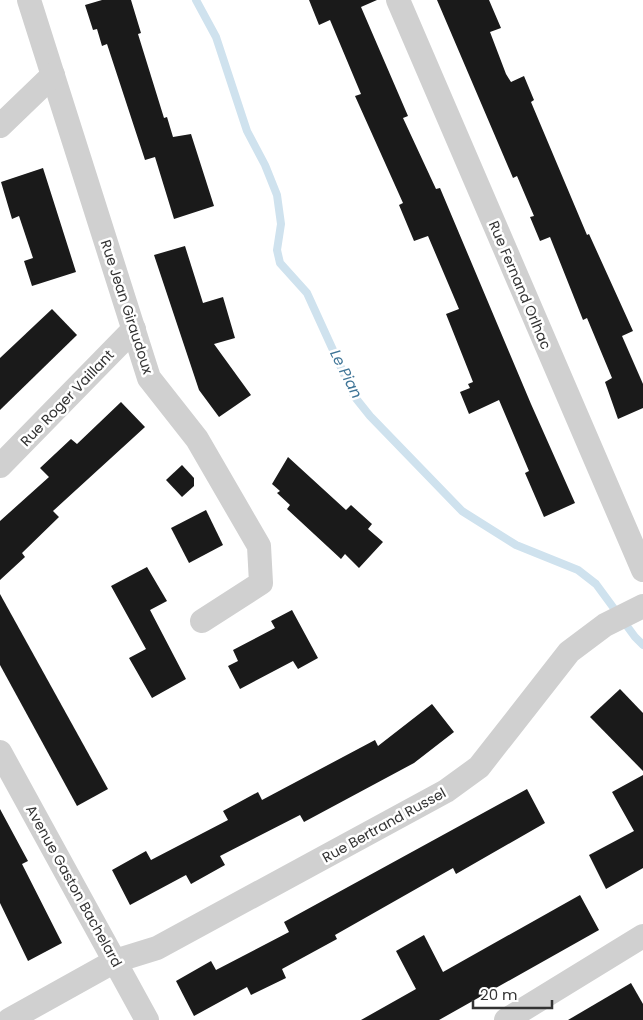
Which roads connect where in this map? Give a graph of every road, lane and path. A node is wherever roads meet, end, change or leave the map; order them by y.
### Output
1 (28, 0) edge
2 (398, 0) edge
3 (53, 76) junction
4 (0, 126) edge
5 (134, 329) junction
6 (0, 466) edge
7 (643, 570) edge
8 (639, 608) edge
9 (202, 621) dead end
10 (0, 752) edge
11 (643, 936) edge
12 (115, 961) junction
13 (9, 1020) edge
14 (147, 1020) edge
15 (506, 1020) edge

1 - 3 street, Rue Jean Giraudoux
2 - 7 street, Rue Fernand Orlhac
3 - 4 street
3 - 5 street, Rue Jean Giraudoux
5 - 6 street, Rue Roger Vaillant
5 - 9 street, Rue Jean Giraudoux
8 - 12 street, Rue Bertrand Russel
10 - 12 street, Avenue Gaston Bachelard
11 - 15 street
12 - 13 street, Rue Bertrand Russel
12 - 14 street, Avenue Gaston Bachelard

